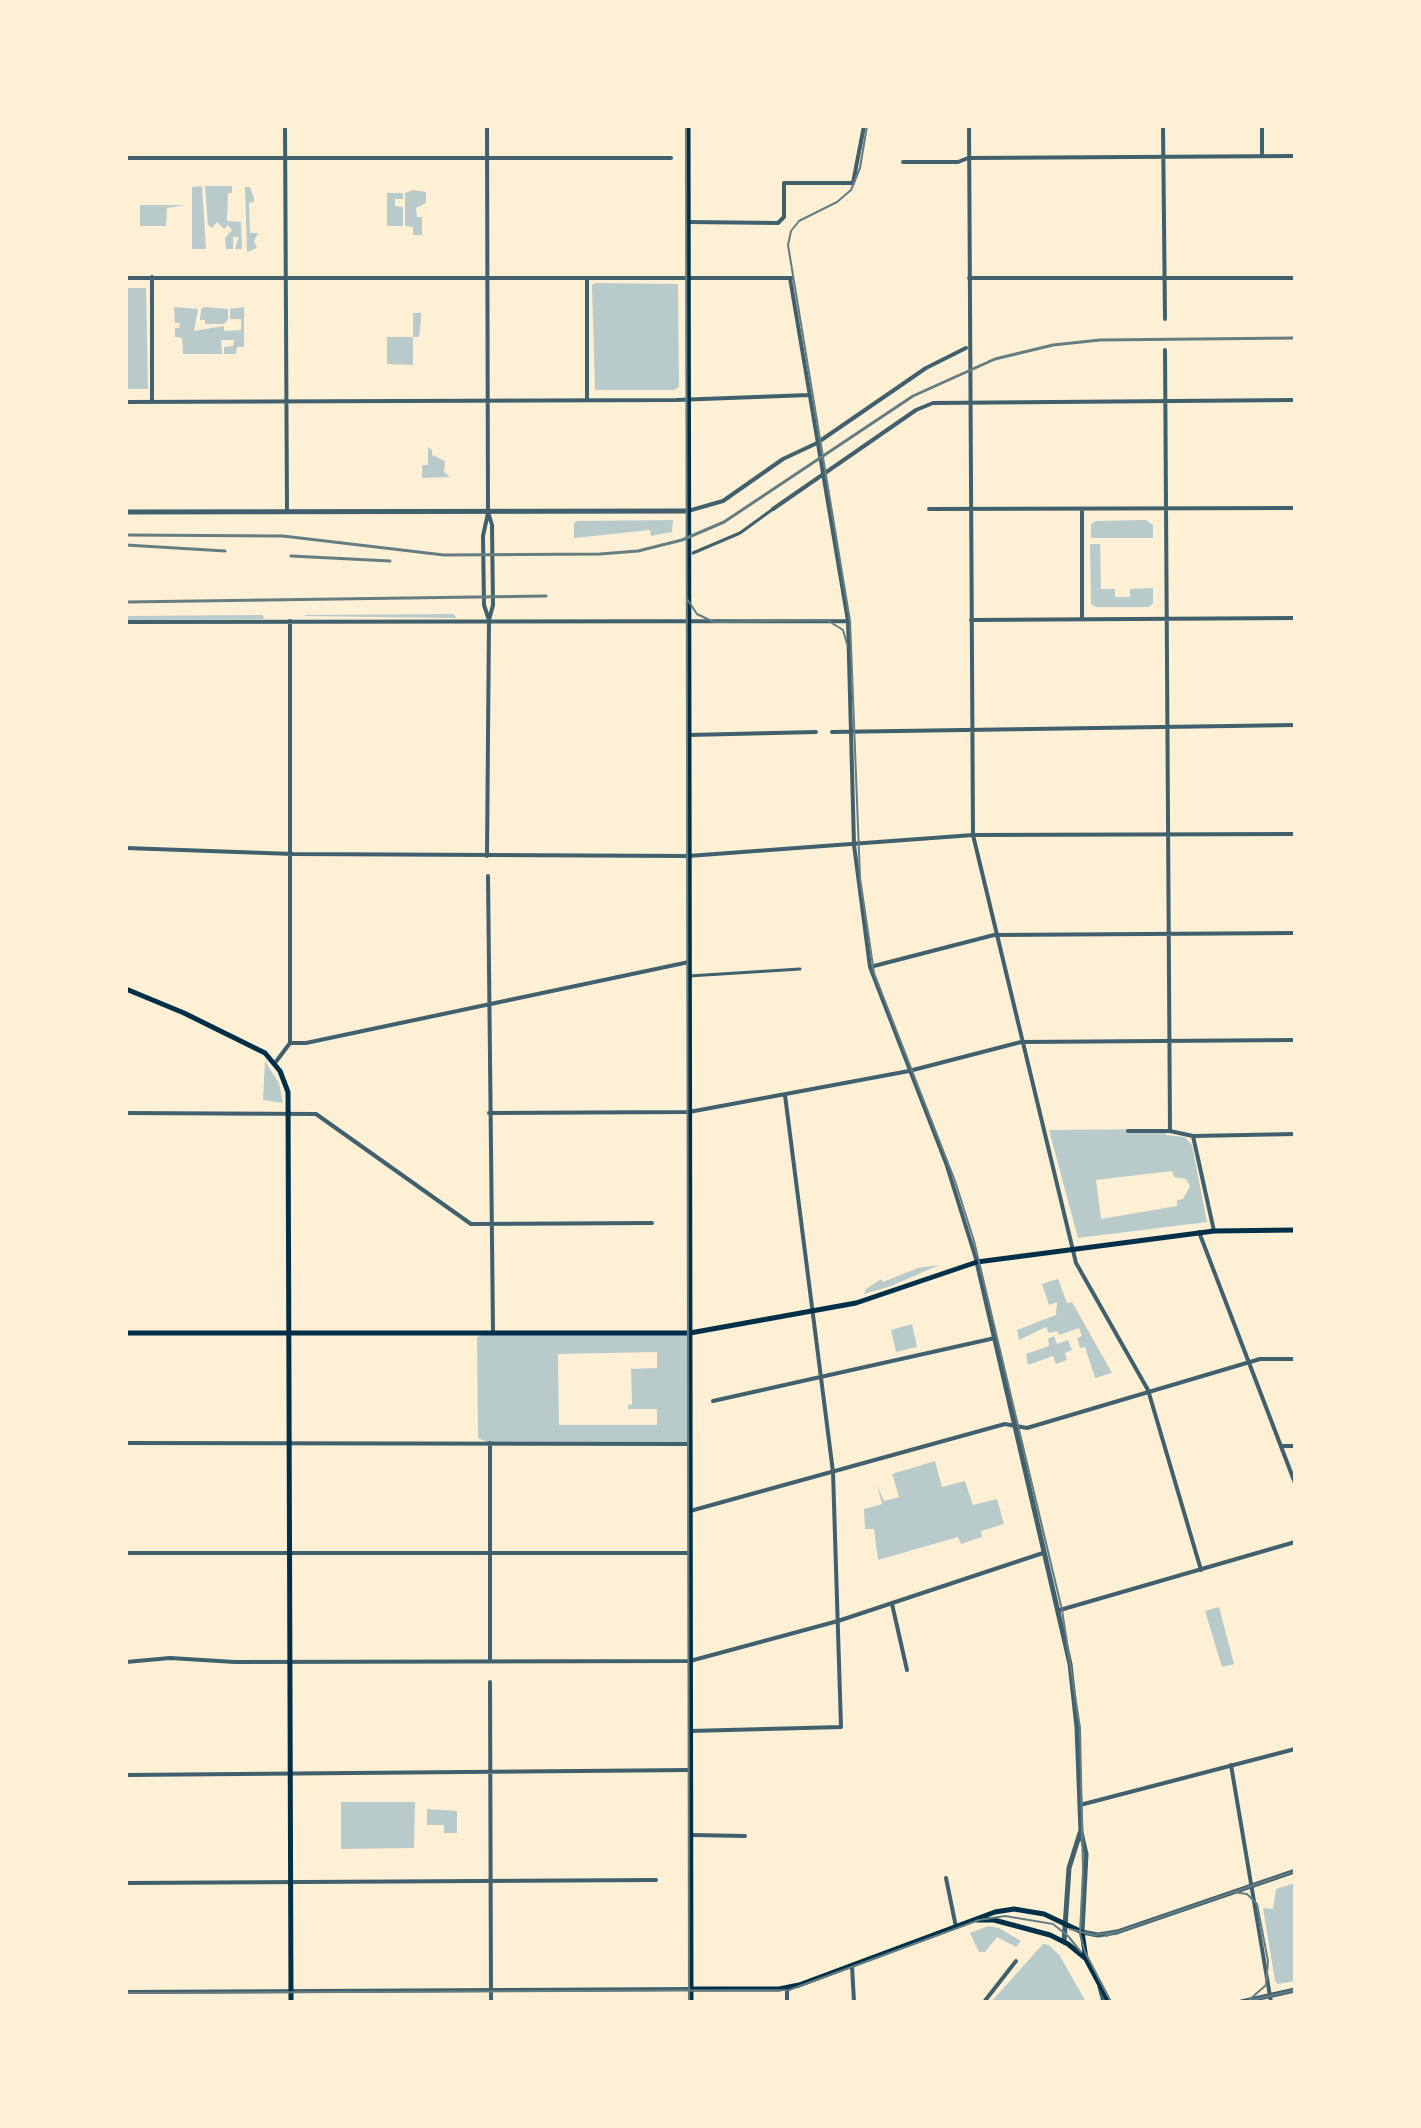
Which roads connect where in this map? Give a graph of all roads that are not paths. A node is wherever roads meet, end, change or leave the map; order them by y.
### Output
1 (285, 126) edge
2 (487, 126) edge
3 (688, 126) edge
4 (864, 126) edge
5 (969, 126) edge
6 (1163, 126) edge
7 (1262, 126) edge
8 (1262, 156) junction
9 (1295, 156) edge
10 (126, 158) edge
11 (285, 158) junction
12 (486, 158) junction
13 (671, 158) dead end
14 (968, 158) junction
15 (1164, 158) junction
16 (903, 162) dead end
17 (688, 222) junction
18 (152, 277) junction
19 (487, 277) junction
20 (587, 277) junction
21 (126, 278) edge
22 (286, 278) junction
23 (688, 278) junction
24 (969, 278) junction
25 (1295, 278) edge
26 (1164, 279) junction
27 (1165, 319) dead end
28 (968, 347) junction
29 (1165, 350) dead end
30 (809, 395) junction
31 (587, 399) junction
32 (688, 399) junction
33 (487, 400) junction
34 (1295, 400) edge
35 (152, 401) junction
36 (287, 401) junction
37 (969, 401) junction
38 (1166, 401) junction
39 (126, 402) edge
40 (817, 443) junction
41 (823, 471) junction
42 (1295, 508) edge
43 (773, 509) joint
44 (929, 509) dead end
45 (970, 509) junction
46 (1167, 509) junction
47 (1082, 510) junction
48 (688, 511) junction
49 (126, 512) edge
50 (287, 512) junction
51 (488, 512) junction
52 (693, 553) dead end
53 (689, 618) junction
54 (1295, 618) edge
55 (489, 620) junction
56 (971, 620) junction
57 (1083, 620) junction
58 (1167, 620) junction
59 (290, 621) junction
60 (848, 621) junction
61 (126, 622) edge
62 (1167, 725) junction
63 (1295, 725) edge
64 (971, 727) junction
65 (852, 731) junction
66 (816, 732) dead end
67 (832, 732) dead end
68 (689, 735) junction
69 (1167, 832) junction
70 (1295, 834) edge
71 (973, 835) junction
72 (854, 845) junction
73 (126, 848) edge
74 (289, 854) junction
75 (487, 856) junction
76 (688, 856) junction
77 (488, 876) dead end
78 (1295, 933) edge
79 (1168, 934) junction
80 (994, 935) junction
81 (689, 962) junction
82 (870, 967) junction
83 (800, 969) dead end
84 (689, 976) junction
85 (126, 989) edge
86 (488, 1006) junction
87 (1169, 1040) junction
88 (1295, 1040) edge
89 (1021, 1042) junction
90 (290, 1043) junction
91 (275, 1063) junction
92 (909, 1071) junction
93 (785, 1095) junction
94 (689, 1112) junction
95 (126, 1113) edge
96 (289, 1113) junction
97 (489, 1113) junction
98 (1128, 1131) dead end
99 (1170, 1131) junction
100 (1295, 1134) edge
101 (1193, 1136) junction
102 (490, 1223) junction
103 (652, 1223) dead end
104 (1295, 1230) edge
105 (1214, 1231) junction
106 (1199, 1232) junction
107 (1072, 1250) junction
108 (977, 1262) junction
109 (813, 1314) junction
110 (493, 1331) junction
111 (290, 1332) junction
112 (126, 1333) edge
113 (690, 1333) junction
114 (995, 1338) junction
115 (1295, 1359) edge
116 (1248, 1363) junction
117 (821, 1375) junction
118 (1148, 1390) junction
119 (713, 1401) dead end
120 (1016, 1426) junction
121 (126, 1443) edge
122 (289, 1443) junction
123 (490, 1443) junction
124 (690, 1444) junction
125 (1280, 1446) junction
126 (1295, 1446) edge
127 (833, 1472) junction
128 (1295, 1483) edge
129 (690, 1511) junction
130 (1295, 1542) edge
131 (1046, 1552) junction
132 (126, 1553) edge
133 (290, 1553) junction
134 (690, 1553) junction
135 (490, 1554) junction
136 (1201, 1570) junction
137 (892, 1604) junction
138 (1060, 1610) junction
139 (838, 1621) junction
140 (490, 1659) junction
141 (690, 1661) junction
142 (126, 1662) edge
143 (290, 1662) junction
144 (907, 1670) dead end
145 (490, 1682) dead end
146 (690, 1731) junction
147 (1295, 1749) edge
148 (1231, 1765) junction
149 (490, 1769) junction
150 (691, 1770) junction
151 (290, 1772) junction
152 (126, 1775) edge
153 (1080, 1805) junction
154 (1081, 1832) junction
155 (691, 1835) junction
156 (745, 1836) dead end
157 (1295, 1871) edge
158 (946, 1878) dead end
159 (656, 1880) dead end
160 (491, 1881) junction
161 (290, 1882) junction
162 (126, 1883) edge
163 (1252, 1885) junction
164 (973, 1920) junction
165 (1063, 1922) junction
166 (956, 1927) junction
167 (1082, 1932) junction
168 (1064, 1942) junction
169 (1086, 1959) junction
170 (1016, 1961) dead end
171 (852, 1966) junction
172 (787, 1988) junction
173 (691, 1989) junction
174 (290, 1990) junction
175 (491, 1990) junction
176 (1295, 1990) edge
177 (126, 1992) edge
178 (1270, 1999) edge
179 (291, 2002) edge
180 (491, 2002) edge
181 (691, 2002) edge
182 (787, 2002) edge
183 (854, 2002) edge
184 (984, 2002) edge
185 (1106, 2002) edge
186 (1241, 2002) edge

1 - 11 street
2 - 12 street
3 - 17 main road
4 - 17 street
5 - 14 street
6 - 15 street
7 - 8 street
8 - 9 street
8 - 15 street
10 - 11 street
11 - 12 street
11 - 22 street
12 - 13 street
12 - 19 street
14 - 15 street
14 - 16 street
14 - 24 street
15 - 26 street
17 - 23 main road
18 - 21 street
18 - 22 street
18 - 35 street
19 - 20 street
19 - 22 street
19 - 33 street
20 - 23 street
20 - 31 street
22 - 36 street
23 - 30 street
23 - 32 main road
24 - 26 street
24 - 28 street
25 - 26 street
26 - 27 street
28 - 37 street
28 - 40 street
29 - 38 street
30 - 32 street
30 - 40 street
31 - 32 street
31 - 33 street
32 - 48 main road
33 - 36 street
33 - 51 street
34 - 38 street
35 - 36 street
35 - 39 street
36 - 50 street
37 - 38 street
37 - 41 street
37 - 45 street
38 - 46 street
40 - 41 street
40 - 48 street
41 - 43 street
41 - 60 street
42 - 46 street
43 - 52 street
44 - 45 street
45 - 47 street
45 - 56 street
46 - 47 street
46 - 58 street
47 - 57 street
48 - 51 street
48 - 53 main road
49 - 50 street
50 - 51 street
51 - 55 street
51 - 55 street
53 - 55 street
53 - 60 street
53 - 68 main road
54 - 58 street
55 - 59 street
55 - 75 street
56 - 57 street
56 - 64 street
57 - 58 street
58 - 62 street
59 - 61 street
59 - 74 street
60 - 65 street
62 - 63 street
62 - 64 street
62 - 69 street
64 - 65 street
64 - 71 street
65 - 67 street
65 - 72 street
66 - 68 street
68 - 76 main road
69 - 70 street
69 - 71 street
69 - 79 street
71 - 72 street
71 - 80 street
72 - 76 street
72 - 82 street
73 - 74 street
74 - 75 street
74 - 90 street
75 - 76 street
76 - 81 main road
77 - 86 street
78 - 79 street
79 - 80 street
79 - 87 street
80 - 82 street
80 - 89 street
81 - 84 main road
81 - 86 street
82 - 92 street
83 - 84 street
84 - 94 main road
85 - 91 main road
86 - 90 street
86 - 97 street
87 - 88 street
87 - 89 street
87 - 99 street
89 - 92 street
89 - 107 street
90 - 91 street
91 - 96 main road
92 - 93 street
92 - 108 street
93 - 94 street
93 - 109 street
94 - 97 street
94 - 113 main road
95 - 96 street
96 - 102 street
96 - 111 main road
97 - 102 street
98 - 99 street
99 - 101 street
100 - 101 street
101 - 105 street
102 - 103 street
102 - 110 street
104 - 105 main road
105 - 106 main road
106 - 107 main road
106 - 116 street
107 - 108 main road
107 - 118 street
108 - 109 main road
108 - 114 street
109 - 113 main road
109 - 117 street
110 - 111 main road
110 - 113 main road
111 - 112 main road
111 - 122 main road
113 - 124 main road
114 - 117 street
114 - 120 street
115 - 116 street
116 - 118 street
116 - 125 street
117 - 119 street
117 - 127 street
118 - 120 street
118 - 136 street
120 - 127 street
120 - 131 street
121 - 122 street
122 - 123 street
122 - 133 main road
123 - 124 street
123 - 135 street
124 - 129 main road
125 - 126 street
125 - 128 street
127 - 129 street
127 - 139 street
129 - 134 main road
130 - 136 street
131 - 137 street
131 - 138 street
132 - 133 street
133 - 135 street
133 - 143 main road
134 - 135 street
134 - 141 main road
135 - 140 street
136 - 138 street
137 - 139 street
137 - 144 street
138 - 153 street
139 - 141 street
139 - 146 street
140 - 141 street
140 - 143 street
141 - 146 main road
142 - 143 street
143 - 151 main road
145 - 149 street
146 - 150 main road
147 - 148 street
148 - 153 street
148 - 163 street
149 - 150 street
149 - 151 street
149 - 160 street
150 - 155 main road
151 - 152 street
151 - 161 main road
153 - 154 street
154 - 165 street
154 - 167 street
155 - 156 street
155 - 173 main road
157 - 163 street
158 - 166 street
159 - 160 street
160 - 161 street
160 - 175 street
161 - 162 street
161 - 174 main road
163 - 167 street
163 - 178 street
164 - 165 main road
164 - 166 main road
164 - 168 main road
165 - 167 main road
165 - 168 street
166 - 171 main road
167 - 169 main road
168 - 169 main road
169 - 185 main road
170 - 184 street
171 - 172 main road
171 - 183 street
172 - 173 main road
172 - 182 street
173 - 175 street
173 - 181 main road
174 - 175 street
174 - 177 street
174 - 179 main road
175 - 180 street
176 - 178 street
178 - 186 street

